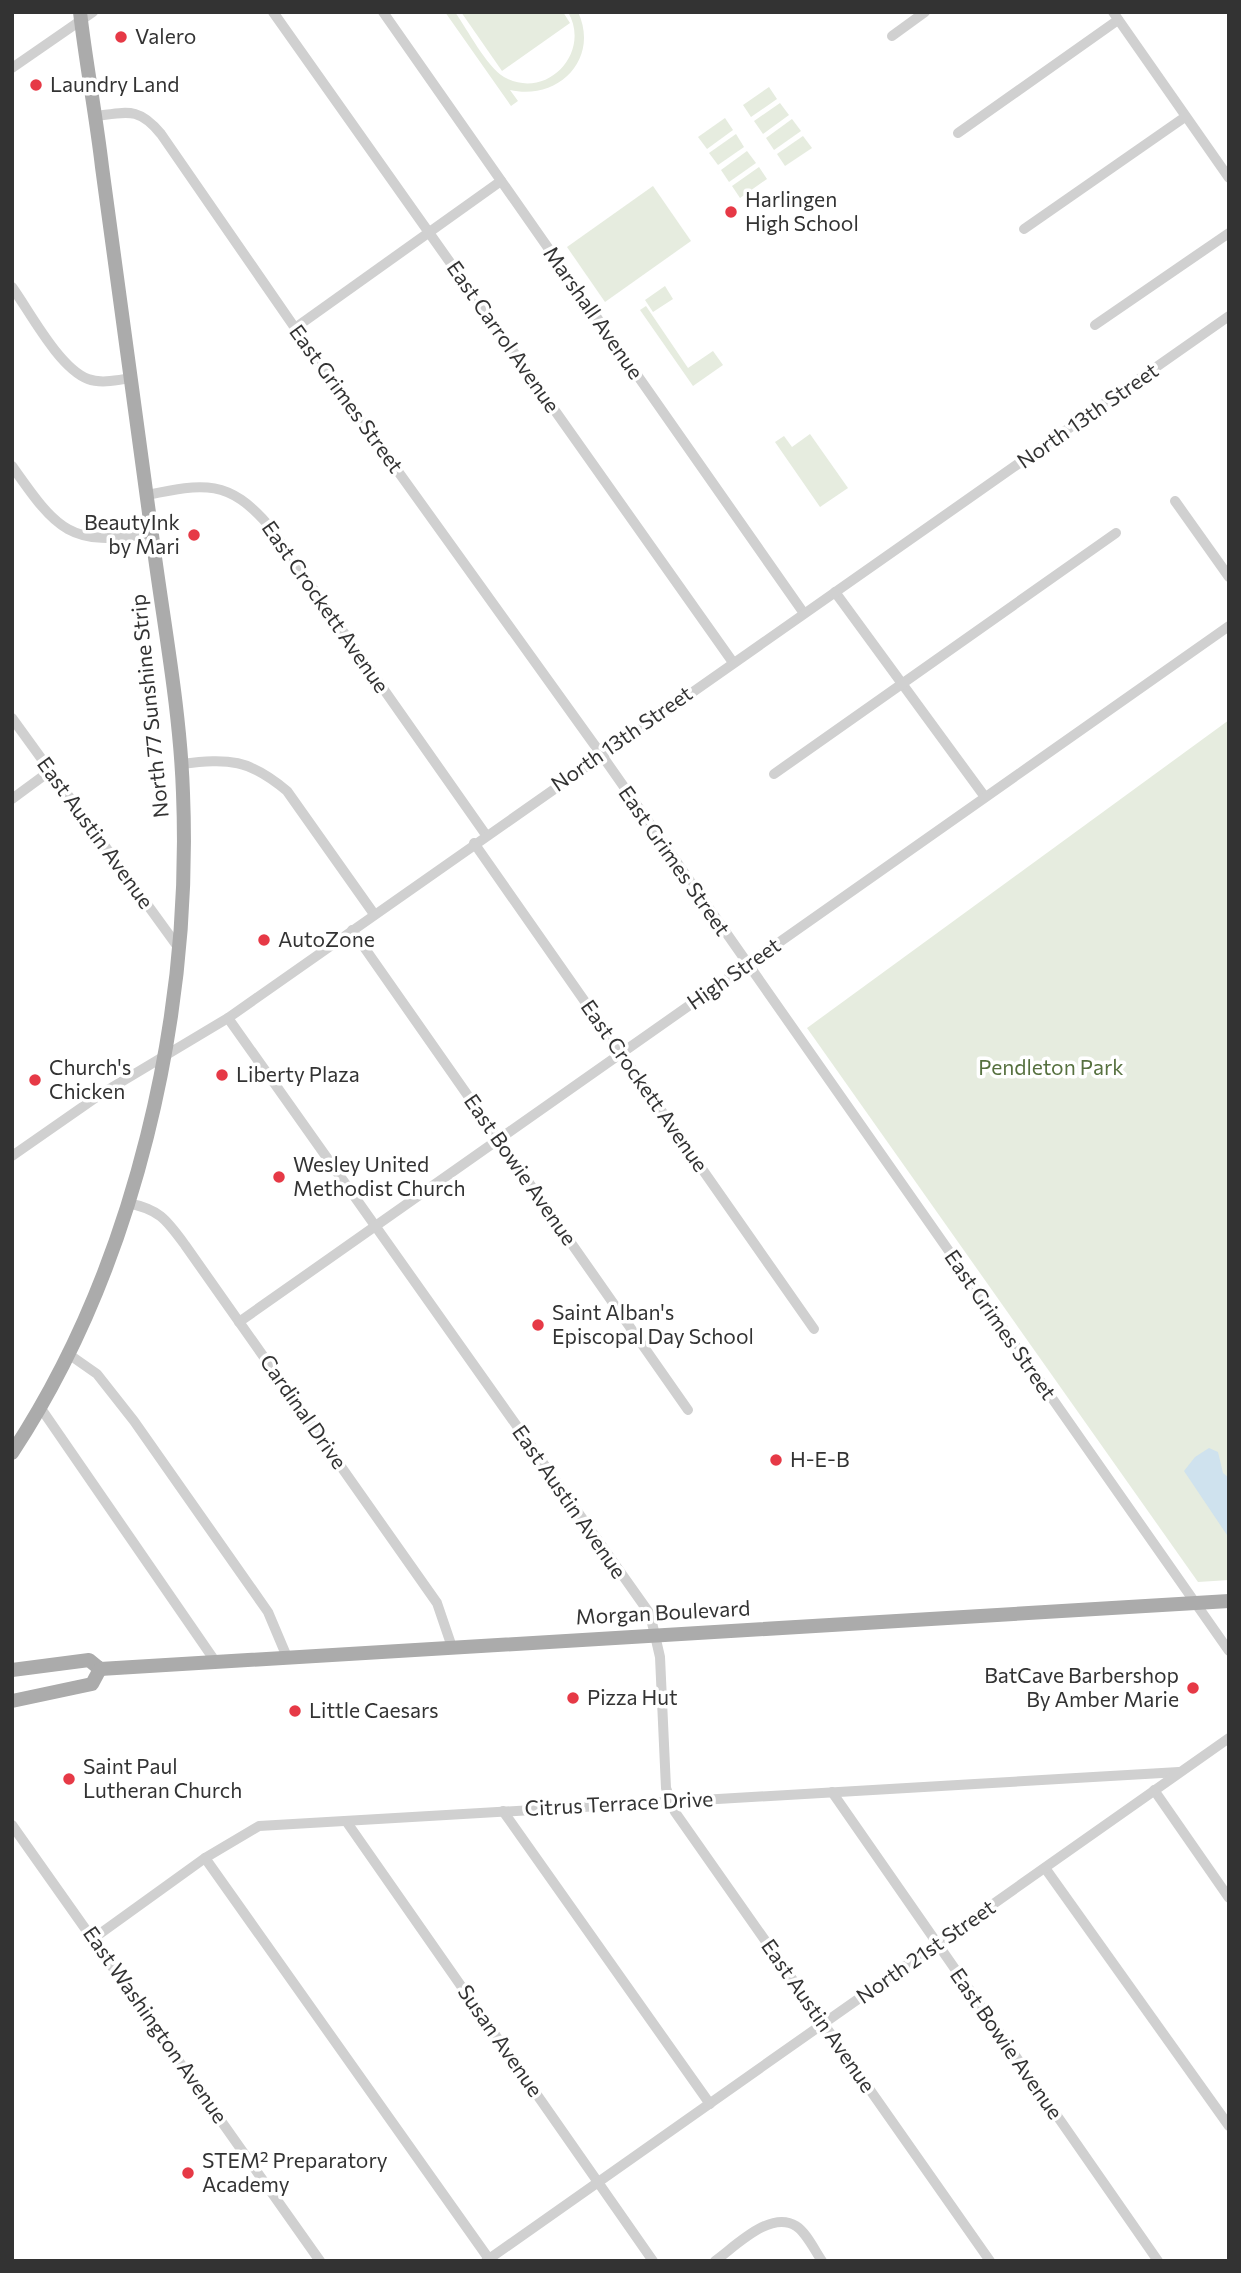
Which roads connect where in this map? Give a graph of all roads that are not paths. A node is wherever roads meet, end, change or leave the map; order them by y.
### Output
1 (273, 12) edge
2 (383, 12) edge
3 (925, 12) edge
4 (85, 15) edge
5 (1116, 16) edge
6 (892, 36) dead end
7 (12, 68) edge
8 (96, 116) junction
9 (1185, 117) junction
10 (958, 133) dead end
11 (1229, 178) edge
12 (501, 181) junction
13 (1024, 229) dead end
14 (429, 233) junction
15 (1229, 233) edge
16 (12, 287) edge
17 (1229, 316) edge
18 (1095, 325) dead end
19 (295, 328) junction
20 (131, 379) junction
21 (12, 466) edge
22 (147, 495) junction
23 (1175, 501) dead end
24 (151, 533) junction
25 (1116, 533) dead end
26 (1229, 577) edge
27 (835, 592) junction
28 (803, 612) junction
29 (1229, 626) edge
30 (733, 661) junction
31 (901, 684) junction
32 (12, 718) edge
33 (601, 754) junction
34 (181, 764) junction
35 (50, 771) junction
36 (774, 774) dead end
37 (985, 797) junction
38 (12, 799) edge
39 (486, 835) junction
40 (474, 843) junction
41 (374, 914) junction
42 (352, 930) junction
43 (178, 947) junction
44 (746, 965) junction
45 (228, 1018) junction
46 (621, 1053) junction
47 (165, 1057) junction
48 (498, 1140) junction
49 (12, 1156) edge
50 (127, 1203) junction
51 (375, 1226) junction
52 (239, 1322) junction
53 (814, 1329) dead end
54 (67, 1353) junction
55 (40, 1407) junction
56 (688, 1410) dead end
57 (12, 1453) edge
58 (1229, 1601) edge
59 (1195, 1602) junction
60 (655, 1635) junction
61 (453, 1647) junction
62 (1229, 1651) edge
63 (287, 1657) junction
64 (215, 1661) junction
65 (12, 1670) edge
66 (100, 1670) junction
67 (12, 1701) edge
68 (1229, 1738) edge
69 (1179, 1772) junction
70 (1154, 1790) junction
71 (832, 1792) junction
72 (670, 1801) junction
73 (503, 1811) junction
74 (346, 1821) junction
75 (12, 1825) edge
76 (205, 1858) junction
77 (1045, 1868) junction
78 (1229, 1898) edge
79 (94, 1938) junction
80 (937, 1945) junction
81 (823, 2024) junction
82 (709, 2104) junction
83 (1229, 2126) edge
84 (600, 2182) junction
85 (487, 2260) edge
86 (320, 2261) edge
87 (653, 2261) edge
88 (715, 2261) edge
89 (822, 2261) edge
90 (990, 2261) edge
91 (1158, 2261) edge

1 - 14 street, East Carrol Avenue
2 - 12 street, Marshall Avenue
3 - 6 street
4 - 7 street
4 - 8 main road, North 77 Sunshine Strip
5 - 9 street
5 - 10 street
8 - 19 street, East Grimes Street
8 - 20 main road, North 77 Sunshine Strip
9 - 11 street
9 - 13 street
12 - 14 street
12 - 28 street, Marshall Avenue
14 - 19 street
14 - 30 street, East Carrol Avenue
15 - 18 street
16 - 20 street
17 - 27 street, North 13th Street
19 - 33 street, East Grimes Street
20 - 22 main road, North 77 Sunshine Strip
21 - 24 street
22 - 24 main road, North 77 Sunshine Strip
22 - 39 street, East Crockett Avenue
23 - 26 street
24 - 34 main road, North 77 Sunshine Strip
25 - 31 street
27 - 28 street, North 13th Street
27 - 31 street
28 - 30 street, North 13th Street
29 - 37 street, High Street
30 - 33 street, North 13th Street
31 - 36 street
31 - 37 street
32 - 35 street, East Austin Avenue
33 - 39 street, North 13th Street
33 - 44 street, East Grimes Street
34 - 41 street
34 - 43 main road, North 77 Sunshine Strip
35 - 38 street
35 - 43 street, East Austin Avenue
37 - 44 street, High Street
39 - 40 street, North 13th Street
40 - 41 street, North 13th Street
40 - 46 street, East Crockett Avenue
41 - 42 street, North 13th Street
42 - 45 street, North 13th Street
42 - 48 street, East Bowie Avenue
43 - 47 main road, North 77 Sunshine Strip
44 - 46 street, High Street
44 - 59 street, East Grimes Street
45 - 47 street, North 13th Street
45 - 51 street, East Austin Avenue
46 - 48 street, High Street
46 - 53 street, East Crockett Avenue
47 - 49 street, North 13th Street
47 - 50 main road, North 77 Sunshine Strip
48 - 51 street, High Street
48 - 56 street, East Bowie Avenue
50 - 52 street, Cardinal Drive
50 - 54 main road, North 77 Sunshine Strip
51 - 52 street, High Street
51 - 60 street, East Austin Avenue
52 - 61 street, Cardinal Drive
54 - 55 main road, North 77 Sunshine Strip
54 - 63 street
55 - 57 main road, North 77 Sunshine Strip
55 - 64 street
58 - 59 main road, Morgan Boulevard
59 - 60 main road, Morgan Boulevard
59 - 62 street, East Grimes Street
60 - 61 main road, Morgan Boulevard
60 - 72 street, East Austin Avenue
61 - 63 main road, Morgan Boulevard
63 - 64 main road, Morgan Boulevard
64 - 66 main road, Morgan Boulevard
65 - 66 main road, Morgan Boulevard
66 - 67 main road, Morgan Boulevard
68 - 69 street, North 21st Street
69 - 70 street, North 21st Street
69 - 71 street, Citrus Terrace Drive
70 - 77 street, North 21st Street
70 - 78 street
71 - 72 street, Citrus Terrace Drive
71 - 80 street, East Bowie Avenue
72 - 73 street, Citrus Terrace Drive
72 - 81 street, East Austin Avenue
73 - 74 street, Citrus Terrace Drive
73 - 82 street
74 - 76 street, Citrus Terrace Drive
74 - 84 street, Susan Avenue
75 - 79 street, East Washington Avenue
76 - 79 street, Citrus Terrace Drive
76 - 85 street
77 - 80 street, North 21st Street
77 - 83 street
79 - 86 street, East Washington Avenue
80 - 81 street, North 21st Street
80 - 91 street, East Bowie Avenue
81 - 82 street, North 21st Street
81 - 90 street, East Austin Avenue
82 - 84 street, North 21st Street
84 - 85 street, North 21st Street
84 - 87 street, Susan Avenue
88 - 89 street

